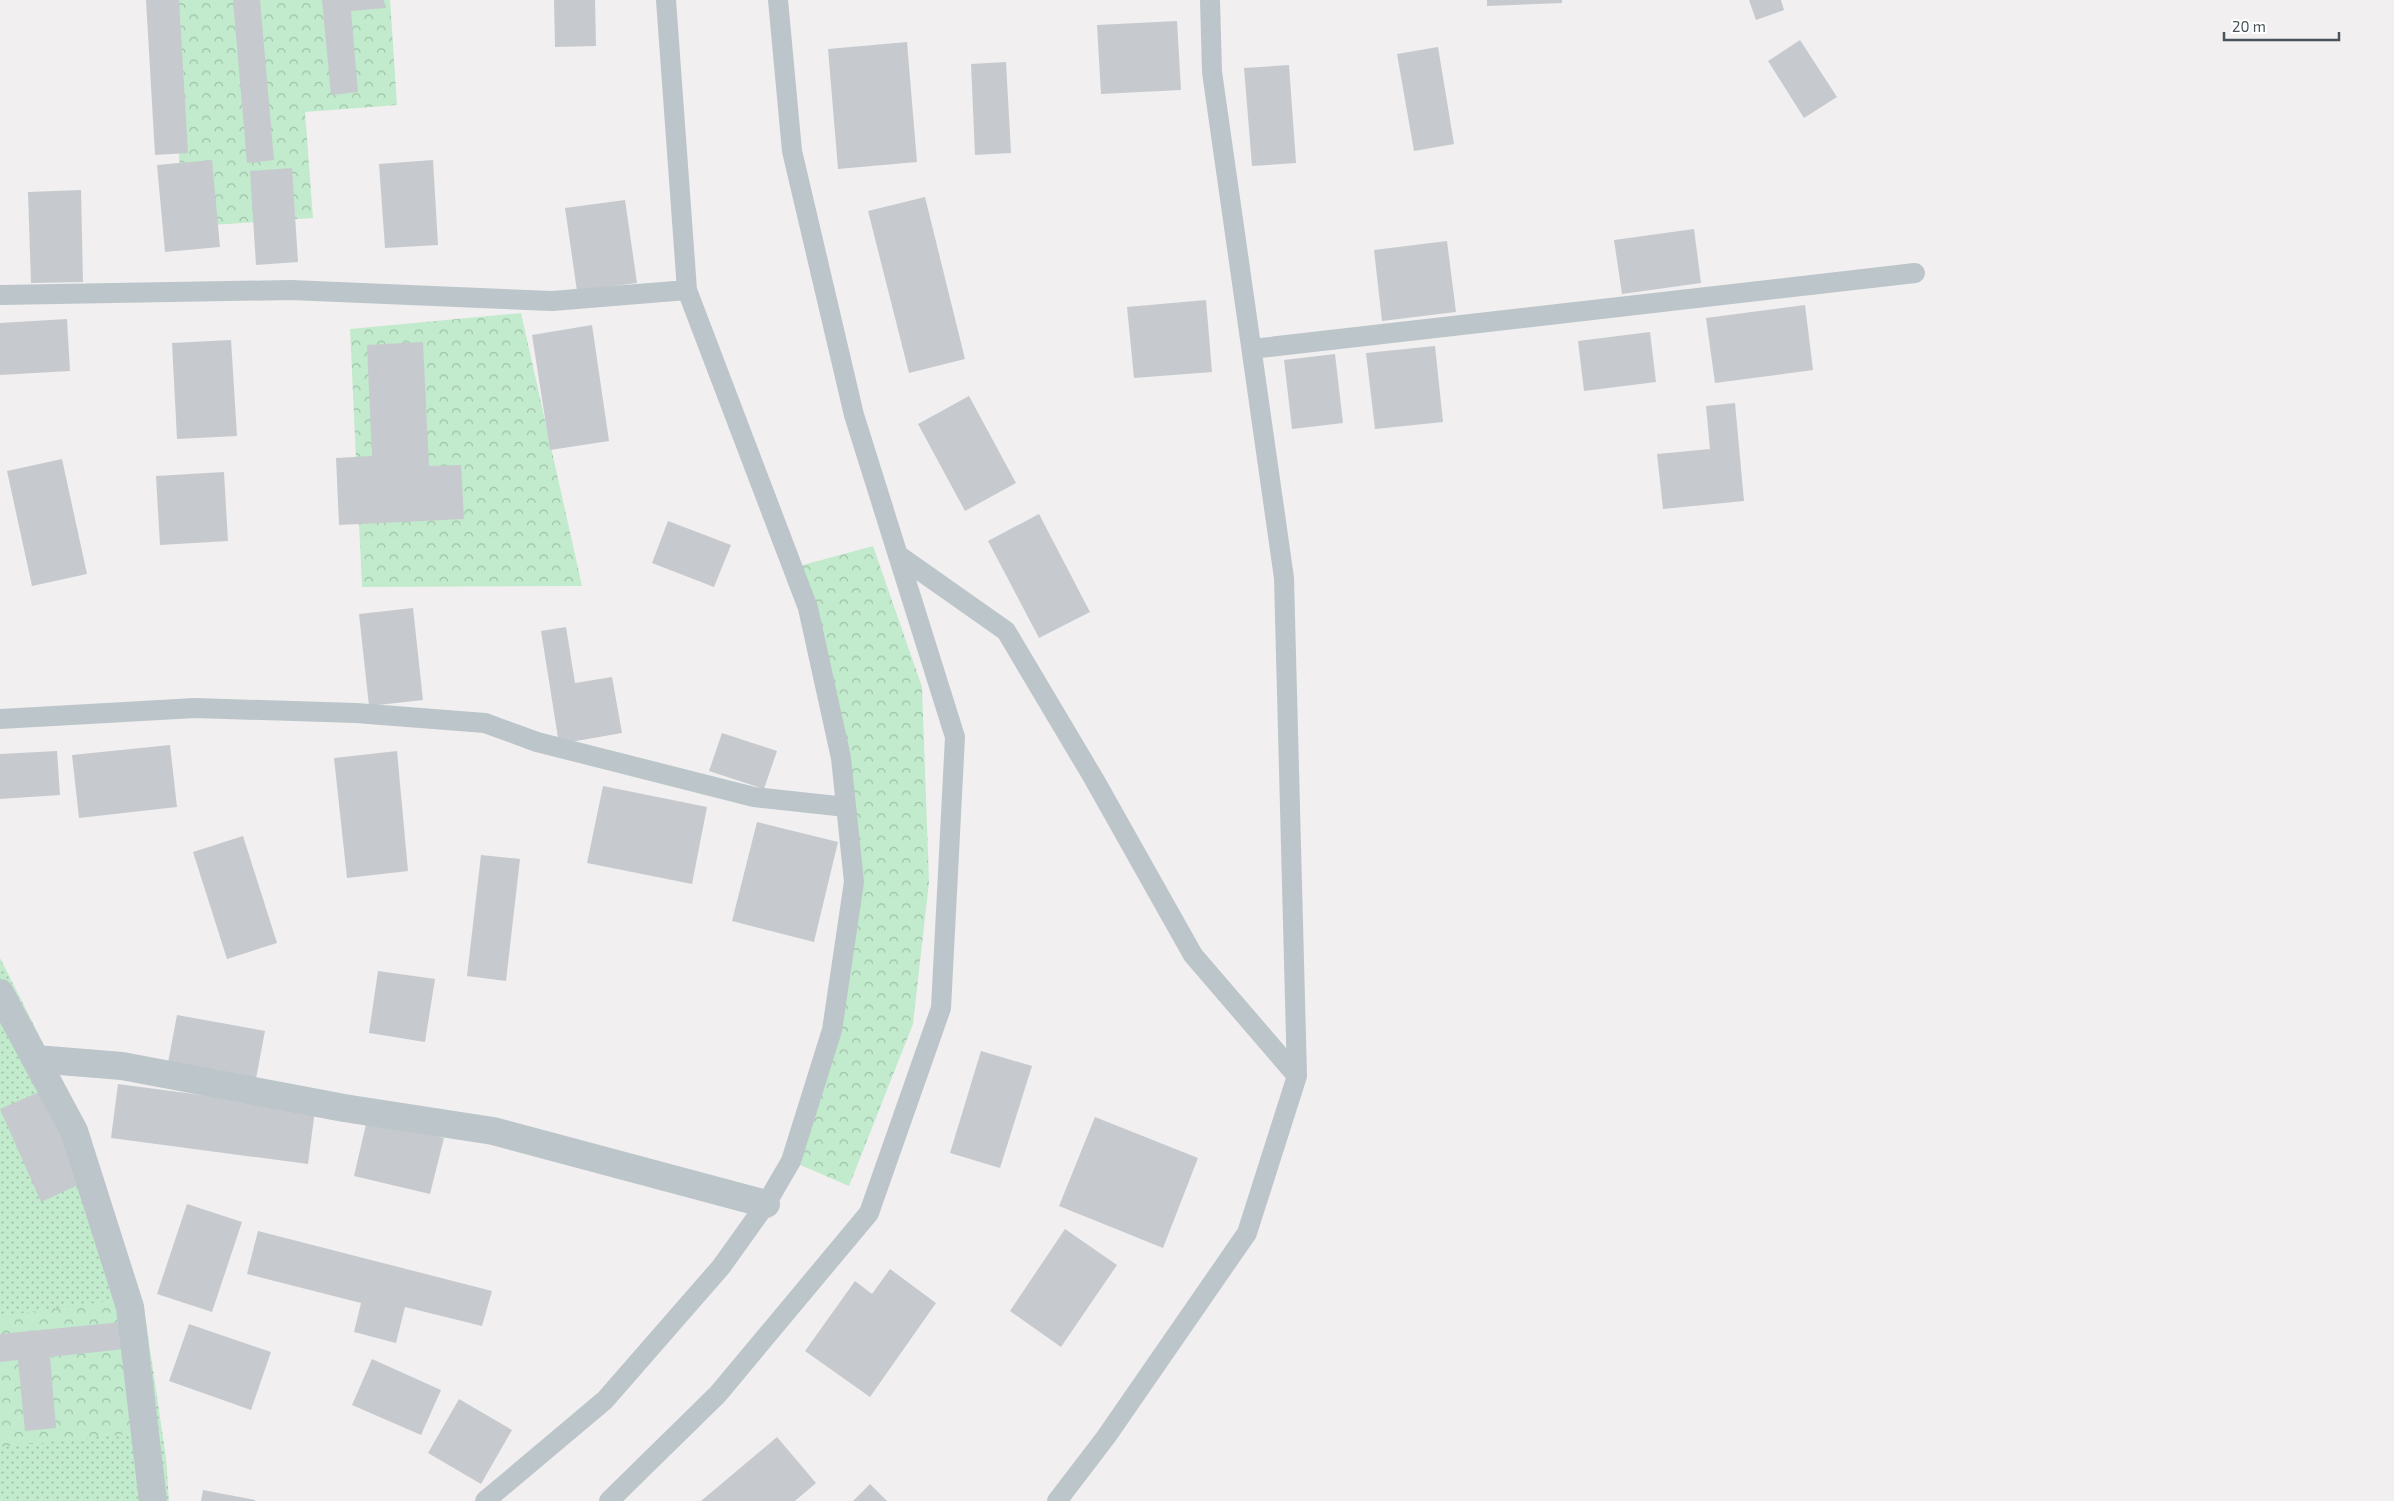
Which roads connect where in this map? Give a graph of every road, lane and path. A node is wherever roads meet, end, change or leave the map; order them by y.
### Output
1 (666, 0) edge
2 (778, 0) edge
3 (1210, 0) edge
4 (1915, 273) dead end
5 (687, 290) junction
6 (0, 295) edge
7 (1252, 349) junction
8 (898, 555) junction
9 (0, 719) edge
10 (846, 807) junction
11 (0, 993) edge
12 (36, 1060) junction
13 (1297, 1076) junction
14 (766, 1204) junction
15 (153, 1501) edge
16 (485, 1501) edge
17 (609, 1501) edge
18 (1057, 1501) edge

1 - 5 lane
2 - 8 lane
3 - 7 lane
4 - 7 lane
5 - 6 lane
5 - 10 lane
7 - 13 lane
8 - 13 lane
8 - 17 lane
9 - 10 lane
10 - 14 lane
11 - 12 street
12 - 14 street
12 - 15 street
13 - 18 lane
14 - 16 lane

